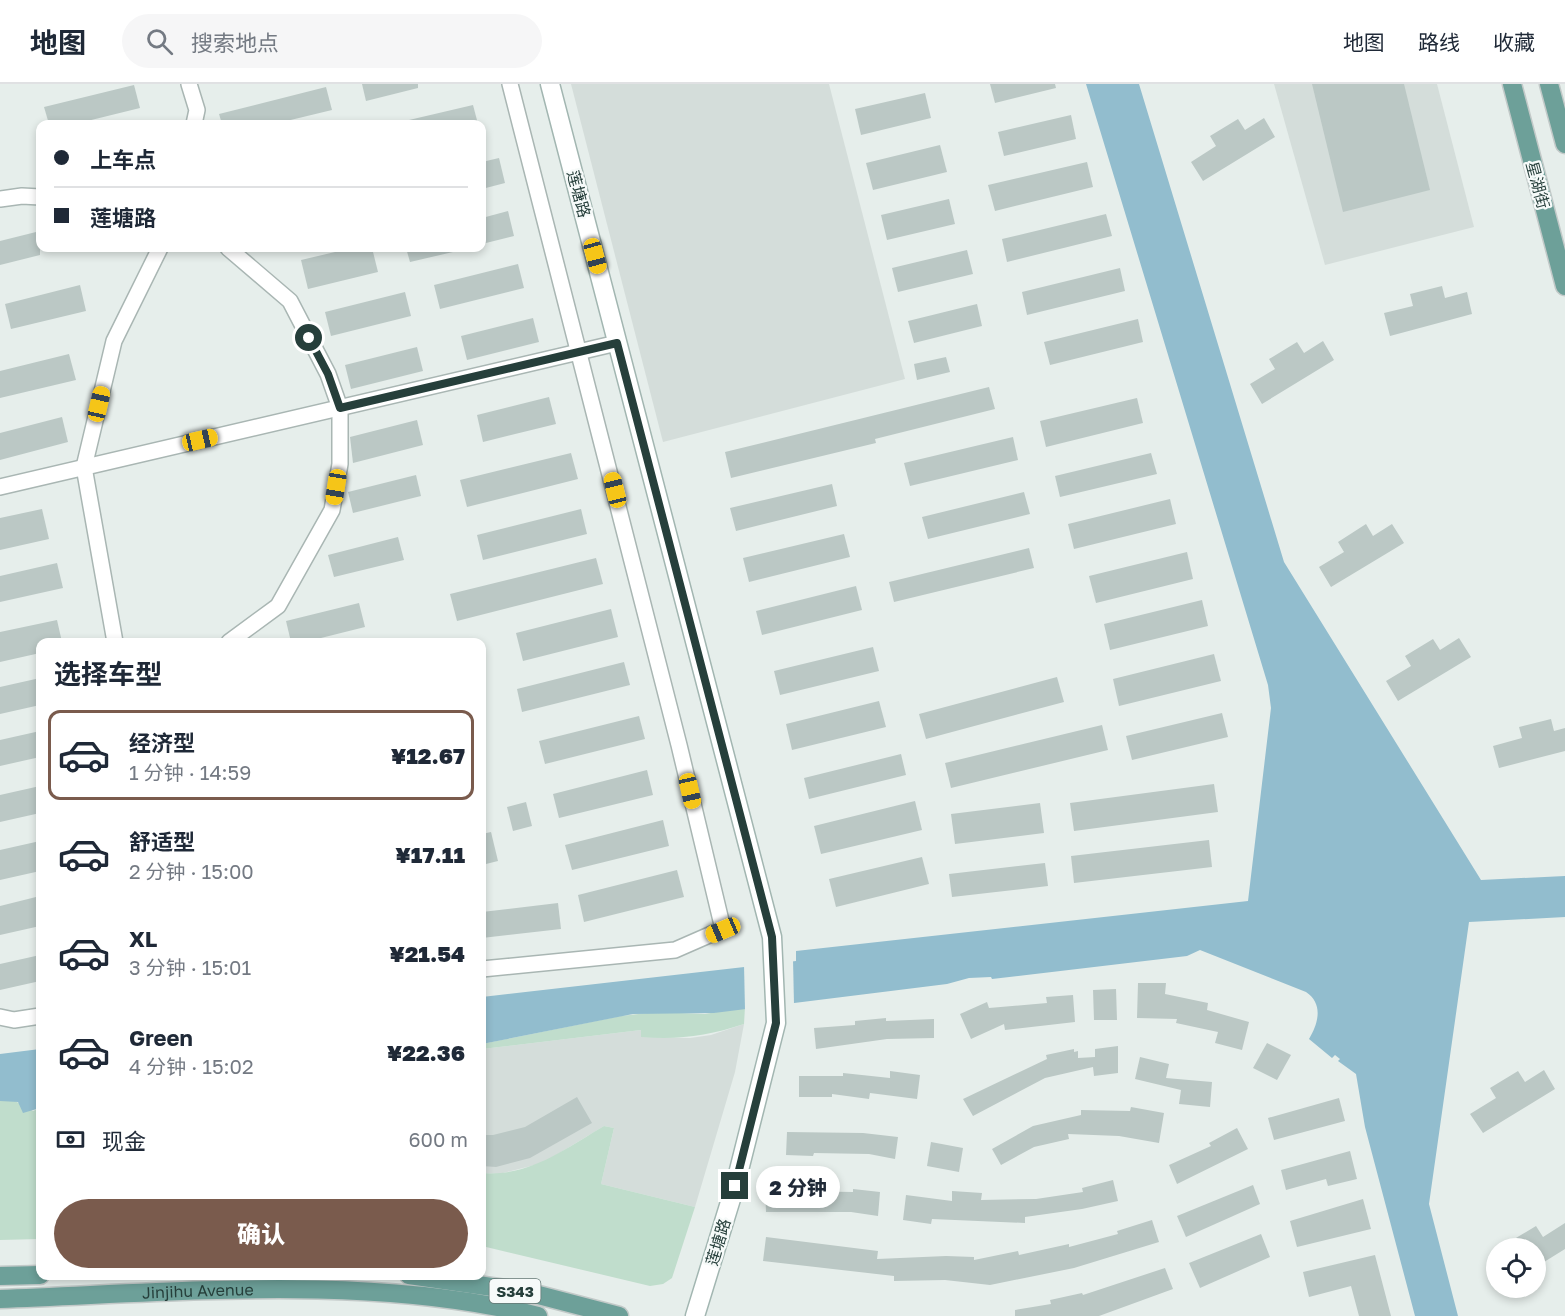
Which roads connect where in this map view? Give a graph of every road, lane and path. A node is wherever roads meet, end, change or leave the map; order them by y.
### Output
1 (189, 84) edge
2 (510, 84) edge
3 (550, 84) edge
4 (1512, 84) edge
5 (1549, 84) edge
6 (195, 120) edge
7 (1565, 144) edge
8 (36, 197) edge
9 (0, 199) edge
10 (157, 252) edge
11 (233, 252) edge
12 (1565, 286) edge
13 (617, 343) junction
14 (579, 351) junction
15 (340, 408) junction
16 (84, 467) junction
17 (0, 487) edge
18 (115, 638) edge
19 (234, 638) edge
20 (486, 969) edge
21 (0, 1017) edge
22 (36, 1017) edge
23 (36, 1275) edge
24 (0, 1276) edge
25 (444, 1280) edge
26 (0, 1299) edge
27 (538, 1316) edge
28 (619, 1316) edge
29 (695, 1316) edge

1 - 6 street
2 - 14 street
3 - 13 street, 莲塘路
4 - 12 main road, 星湖街
5 - 7 main road
8 - 9 street
10 - 16 street
11 - 15 street
13 - 14 street
13 - 29 street, 莲塘路
14 - 15 street
14 - 20 street
15 - 16 street
15 - 19 street
16 - 17 street
16 - 18 street
21 - 22 street
23 - 24 main road
25 - 28 main road, S343
26 - 27 main road, Jinjihu Avenue / S343

